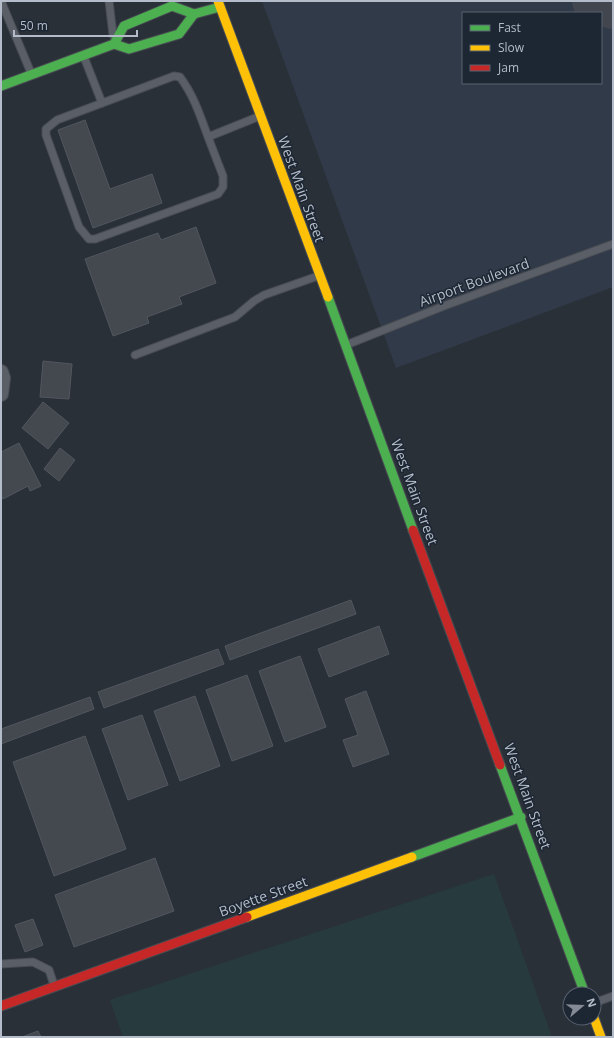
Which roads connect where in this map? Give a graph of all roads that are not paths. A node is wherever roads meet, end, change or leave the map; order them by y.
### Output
1 (1, 1) edge
2 (109, 1) edge
3 (219, 4) edge
4 (194, 14) junction
5 (114, 44) junction
6 (84, 56) junction
7 (32, 75) junction
8 (1, 86) edge
9 (102, 104) junction
10 (260, 116) junction
11 (208, 137) junction
12 (613, 244) edge
13 (320, 276) junction
14 (346, 345) junction
15 (135, 355) dead end
16 (1, 372) edge
17 (1, 394) edge
18 (520, 817) junction
19 (1, 964) edge
20 (55, 986) junction
21 (582, 986) edge
22 (613, 996) edge
23 (602, 1000) edge
24 (1, 1006) edge
25 (597, 1026) edge
26 (601, 1037) edge

1 - 7 lane
2 - 5 lane
3 - 4 main road
3 - 10 main road, West Main Street
4 - 5 main road
4 - 5 main road
5 - 6 main road
6 - 7 main road
6 - 9 lane
7 - 8 main road
9 - 11 lane
9 - 11 lane
10 - 11 lane
10 - 13 main road, West Main Street
12 - 14 lane, Airport Boulevard
13 - 14 main road, West Main Street
13 - 15 lane
14 - 18 main road, West Main Street
16 - 17 street
18 - 20 main road, Boyette Street
18 - 21 main road, West Main Street
19 - 20 lane
20 - 24 main road, Boyette Street
22 - 23 lane
25 - 26 main road

